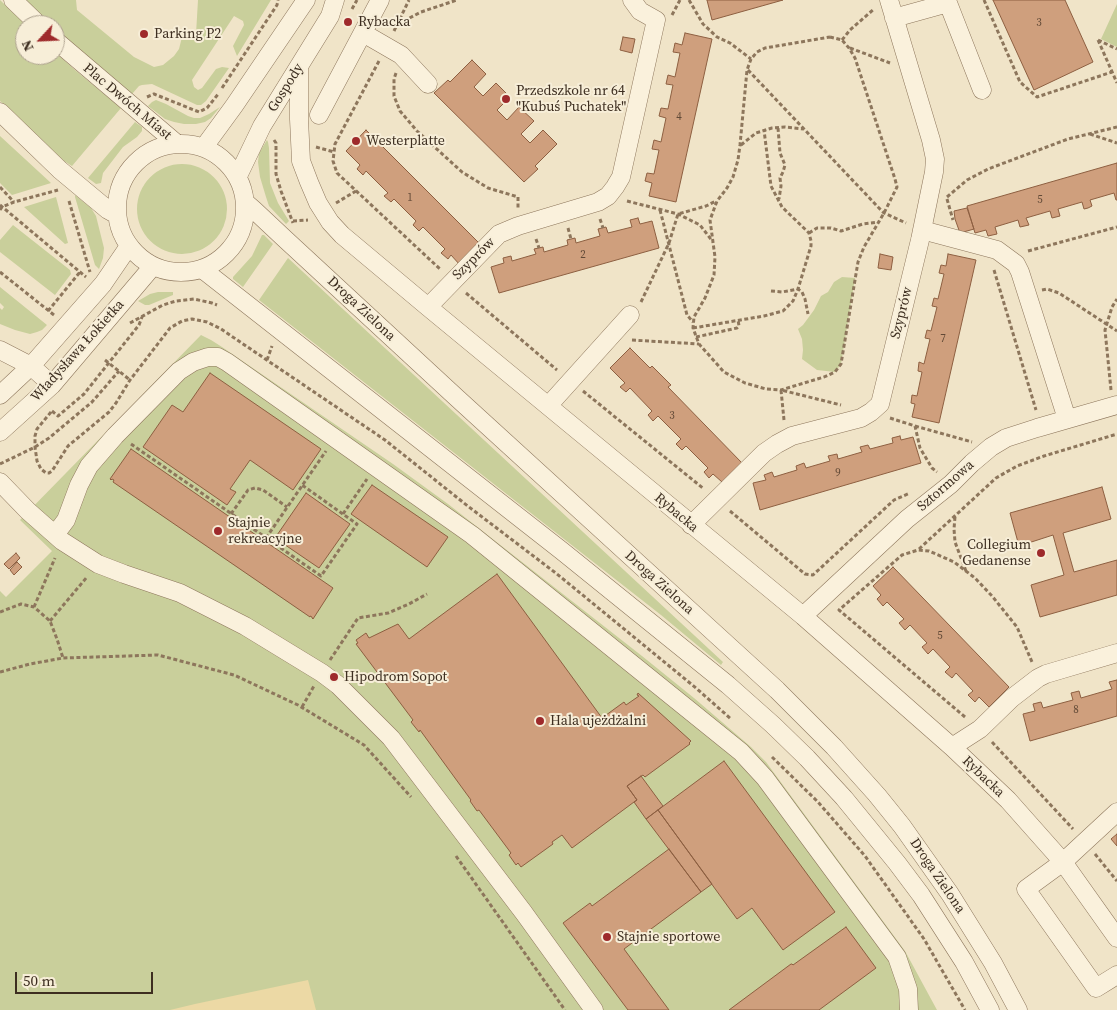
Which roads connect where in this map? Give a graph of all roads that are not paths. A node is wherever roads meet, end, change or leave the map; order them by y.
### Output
1 (13, 0) edge
2 (308, 0) edge
3 (380, 0) edge
4 (632, 0) edge
5 (883, 3) edge
6 (333, 8) edge
7 (29, 15) edge
8 (894, 18) junction
9 (363, 33) junction
10 (65, 49) edge
11 (300, 66) junction
12 (428, 84) dead end
13 (982, 90) dead end
14 (0, 112) edge
15 (319, 116) dead end
16 (176, 143) junction
17 (204, 147) junction
18 (238, 176) junction
19 (246, 203) junction
20 (117, 215) junction
21 (922, 230) junction
22 (129, 246) junction
23 (153, 266) junction
24 (202, 269) junction
25 (428, 307) junction
26 (630, 316) road end
27 (0, 350) edge
28 (31, 366) junction
29 (52, 385) junction
30 (0, 394) edge
31 (1114, 398) edge
32 (548, 406) junction
33 (1068, 419) junction
34 (0, 432) edge
35 (0, 482) edge
36 (691, 525) junction
37 (58, 537) junction
38 (803, 616) junction
39 (1117, 654) edge
40 (952, 747) junction
41 (1117, 812) edge
42 (1062, 862) junction
43 (1117, 938) edge
44 (1117, 975) edge
45 (594, 1010) edge
46 (908, 1010) edge
47 (990, 1010) edge
48 (1018, 1010) edge

1 - 7 street
2 - 6 street
2 - 17 street
3 - 9 street
4 - 25 street, Szyprów
5 - 8 street, Szyprów
6 - 11 street, Gospody
8 - 13 street
8 - 21 street, Szyprów
9 - 12 street
9 - 15 street
10 - 16 street, Plac Dwóch Miast
11 - 18 street, Gospody
11 - 25 street, Rybacka
14 - 20 street
16 - 17 street
16 - 20 street
17 - 18 street
18 - 19 street
19 - 24 street
19 - 48 street, Droga Zielona
20 - 22 street
21 - 33 street
21 - 36 street, Szyprów
22 - 23 street
22 - 28 street, Władysława Łokietka
23 - 24 street
23 - 29 street, Władysława Łokietka
24 - 47 street, Droga Zielona
25 - 32 street, Rybacka
26 - 32 street
27 - 28 street
28 - 29 street
28 - 30 street, Władysława Łokietka
29 - 34 street, Władysława Łokietka
31 - 33 street, Sztormowa
32 - 36 street, Rybacka
33 - 38 street, Sztormowa
35 - 37 street
36 - 38 street, Rybacka
37 - 45 street
37 - 46 street
38 - 40 street, Rybacka
39 - 40 street
40 - 42 street, Rybacka
41 - 42 street
42 - 43 street, Rybacka
42 - 44 street

